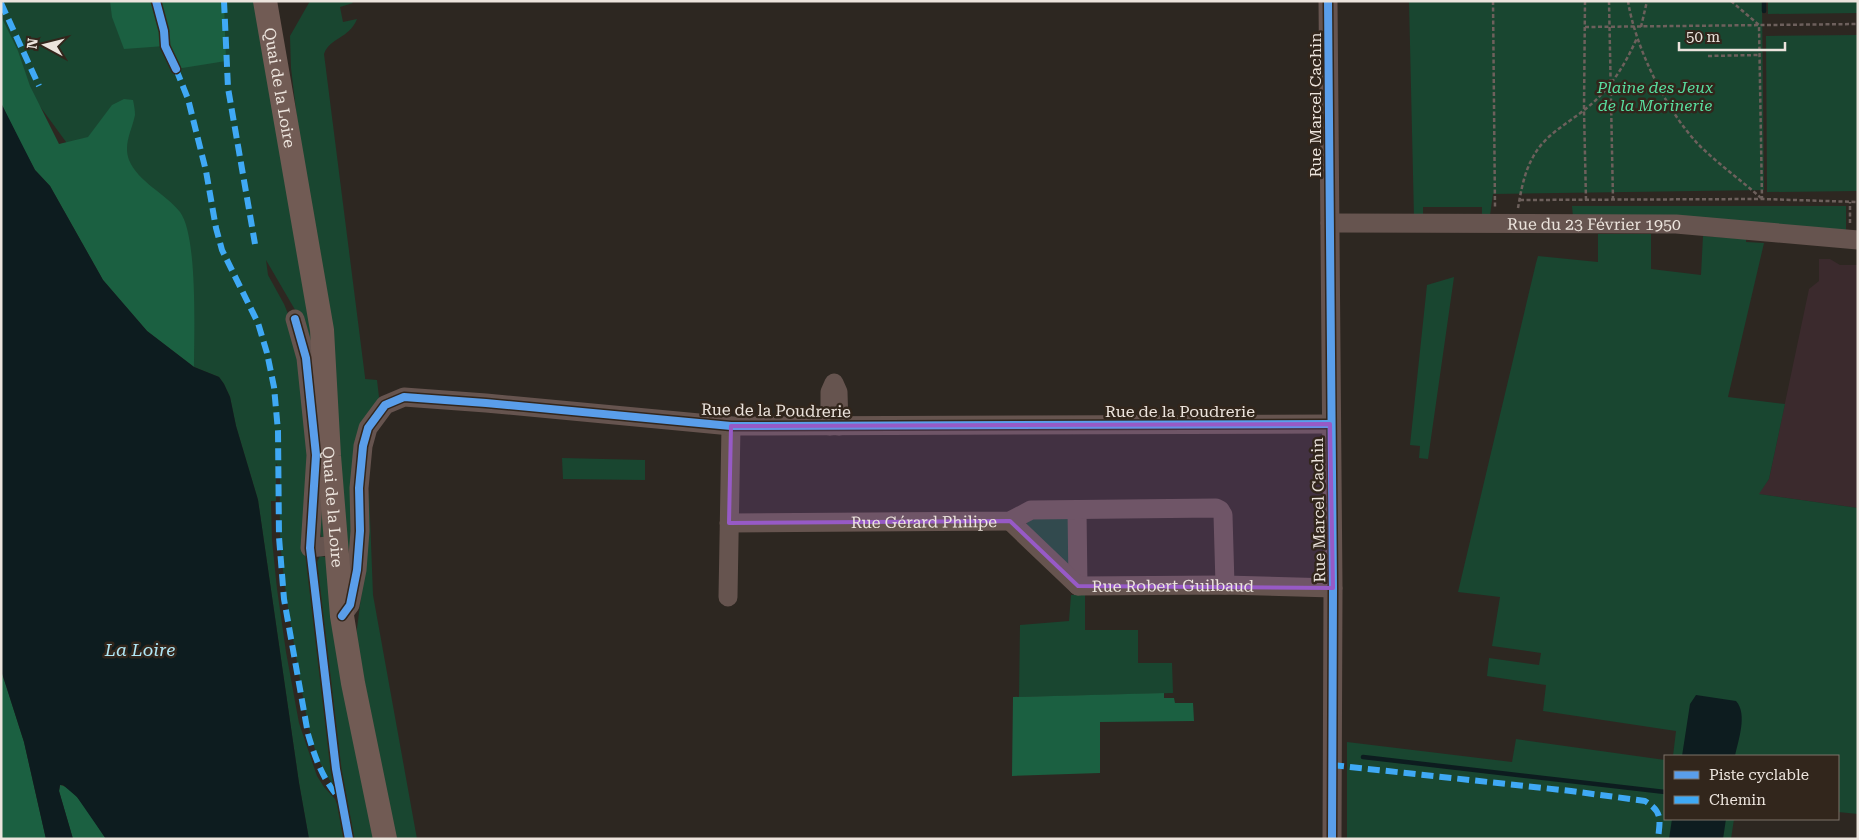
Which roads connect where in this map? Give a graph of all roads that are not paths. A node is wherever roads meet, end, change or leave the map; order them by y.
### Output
1 (266, 1) edge
2 (282, 1) edge
3 (1328, 1) edge
4 (295, 174) junction
5 (1330, 223) junction
6 (1854, 240) edge
7 (295, 319) dead end
8 (1330, 424) junction
9 (731, 426) junction
10 (1077, 510) junction
11 (1010, 521) junction
12 (729, 523) junction
13 (336, 545) junction
14 (1225, 585) junction
15 (1078, 586) junction
16 (1333, 588) junction
17 (728, 597) dead end
18 (342, 616) junction
19 (385, 839) edge
20 (1332, 839) edge

1 - 4 main road, Quai de la Loire
2 - 4 main road, Quai de la Loire
3 - 5 street, Rue Marcel Cachin
4 - 13 main road, Quai de la Loire
5 - 6 street, Rue du 23 Février 1950
5 - 8 street, Rue Marcel Cachin
7 - 13 street
8 - 9 street, Rue de la Poudrerie
8 - 16 street, Rue Marcel Cachin
9 - 12 street
9 - 18 street, Rue de la Poudrerie
10 - 11 street, Rue Gérard Philipe
10 - 14 street, Rue Gérard Philipe
10 - 15 street
11 - 12 street, Rue Gérard Philipe
11 - 15 street, Rue Robert Guilbaud
12 - 17 street
13 - 18 main road, Quai de la Loire
14 - 15 street, Rue Robert Guilbaud
14 - 16 street, Rue Robert Guilbaud
16 - 20 street, Rue Marcel Cachin
18 - 19 main road, Quai de la Loire

